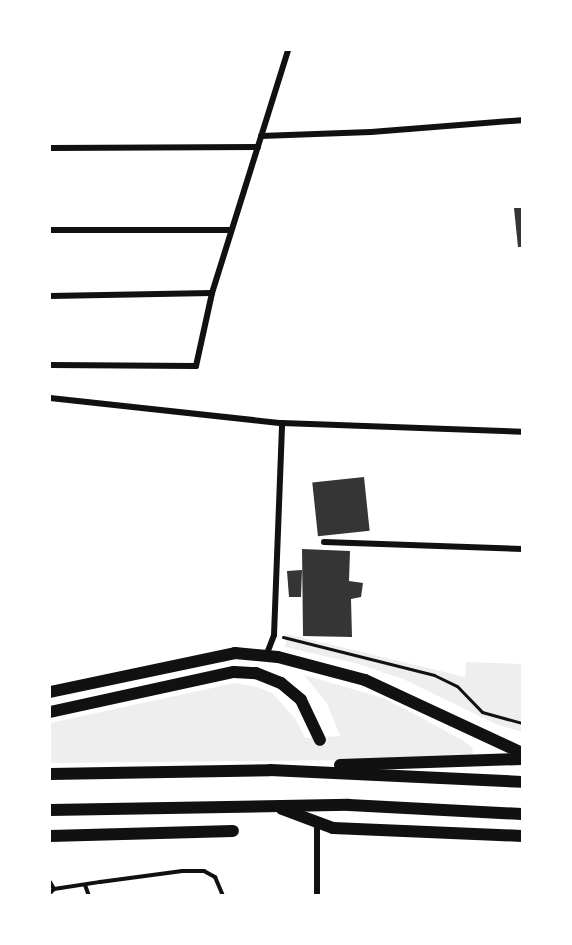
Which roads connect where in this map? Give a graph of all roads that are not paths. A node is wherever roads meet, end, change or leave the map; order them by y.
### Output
1 (288, 50) edge
2 (522, 120) edge
3 (261, 136) junction
4 (258, 147) junction
5 (50, 148) edge
6 (50, 230) edge
7 (231, 231) junction
8 (212, 293) junction
9 (50, 296) edge
10 (50, 365) edge
11 (50, 398) edge
12 (282, 423) junction
13 (522, 432) edge
14 (324, 542) dead end
15 (522, 549) edge
16 (266, 656) junction
17 (50, 692) edge
18 (50, 712) edge
19 (320, 740) dead end
20 (522, 753) edge
21 (522, 759) edge
22 (270, 770) junction
23 (50, 774) edge
24 (522, 782) edge
25 (272, 805) junction
26 (50, 810) edge
27 (522, 814) edge
28 (317, 821) junction
29 (234, 831) dead end
30 (50, 836) edge
31 (522, 836) edge
32 (50, 882) edge
33 (85, 885) junction
34 (54, 889) junction
35 (50, 893) edge
36 (89, 896) edge
37 (223, 896) edge
38 (317, 896) edge

1 - 3 street
2 - 3 street
3 - 4 street
4 - 5 street
4 - 7 street
6 - 7 street
7 - 8 street
8 - 9 street
8 - 10 street
11 - 12 street
12 - 13 street
12 - 16 street
14 - 15 street
16 - 17 main road
16 - 20 main road
18 - 19 main road
21 - 22 main road
22 - 23 main road
22 - 24 main road
25 - 26 main road
25 - 27 main road
25 - 28 main road
28 - 31 main road
28 - 38 street
29 - 30 main road
32 - 34 lane
33 - 34 lane
33 - 36 lane
33 - 37 lane
34 - 35 lane

